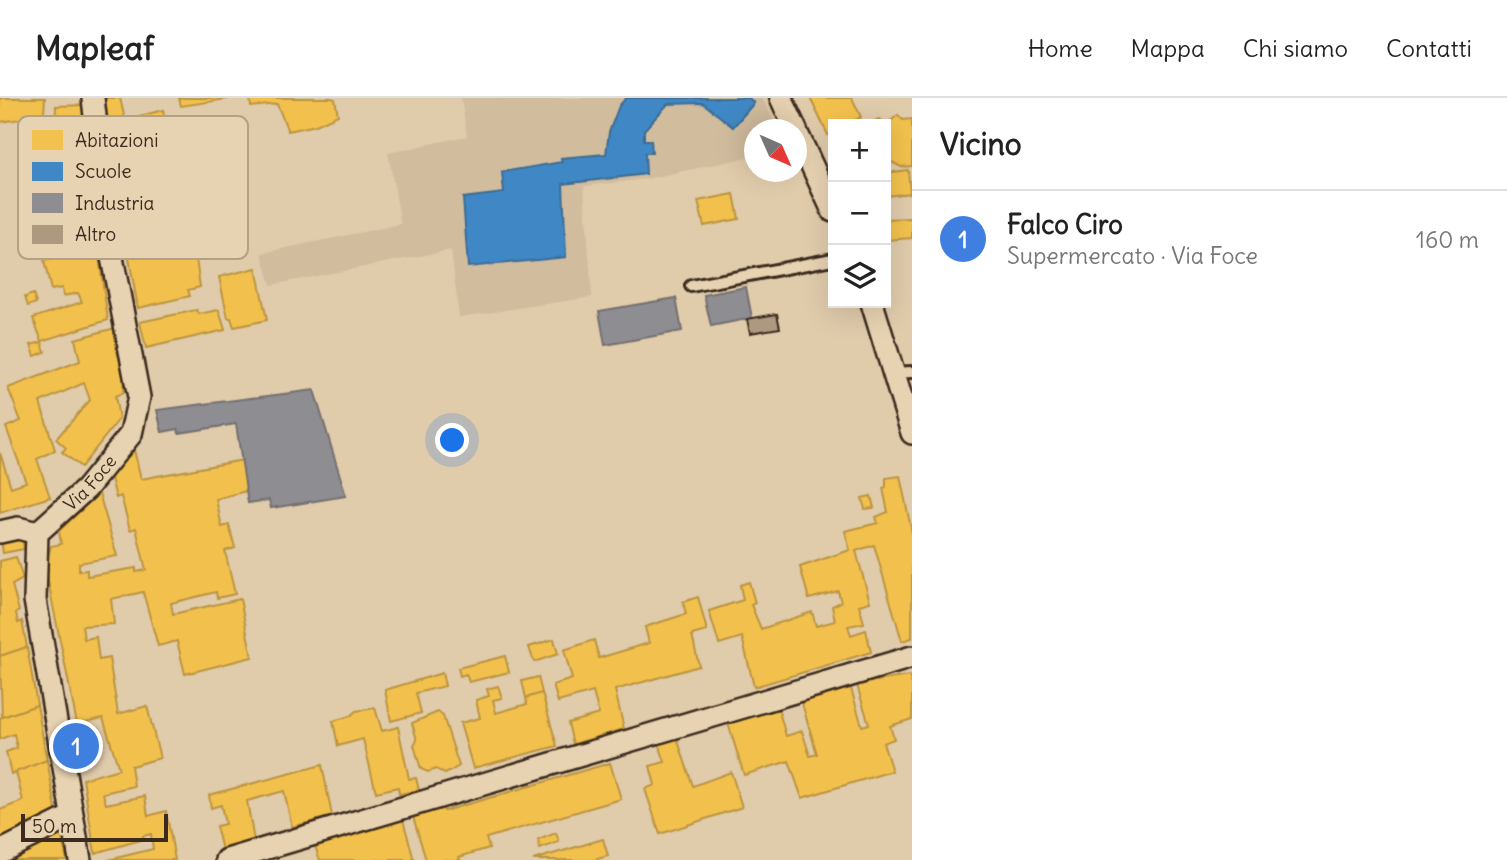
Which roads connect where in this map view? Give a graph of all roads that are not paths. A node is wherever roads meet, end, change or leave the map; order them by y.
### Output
1 (93, 98) edge
2 (781, 98) edge
3 (95, 116) edge
4 (791, 119) edge
5 (807, 154) edge
6 (828, 200) edge
7 (113, 259) edge
8 (828, 260) edge
9 (691, 286) dead end
10 (874, 308) edge
11 (903, 373) edge
12 (912, 433) edge
13 (0, 532) edge
14 (37, 533) junction
15 (912, 657) edge
16 (70, 817) junction
17 (0, 852) edge
18 (79, 860) edge
19 (227, 860) edge

1 - 3 street, Via Foce
2 - 4 street
5 - 6 street
7 - 14 street, Via Foce
8 - 9 lane
10 - 11 street
11 - 12 street
13 - 14 street
14 - 16 street
15 - 19 street
16 - 17 street
16 - 18 street

